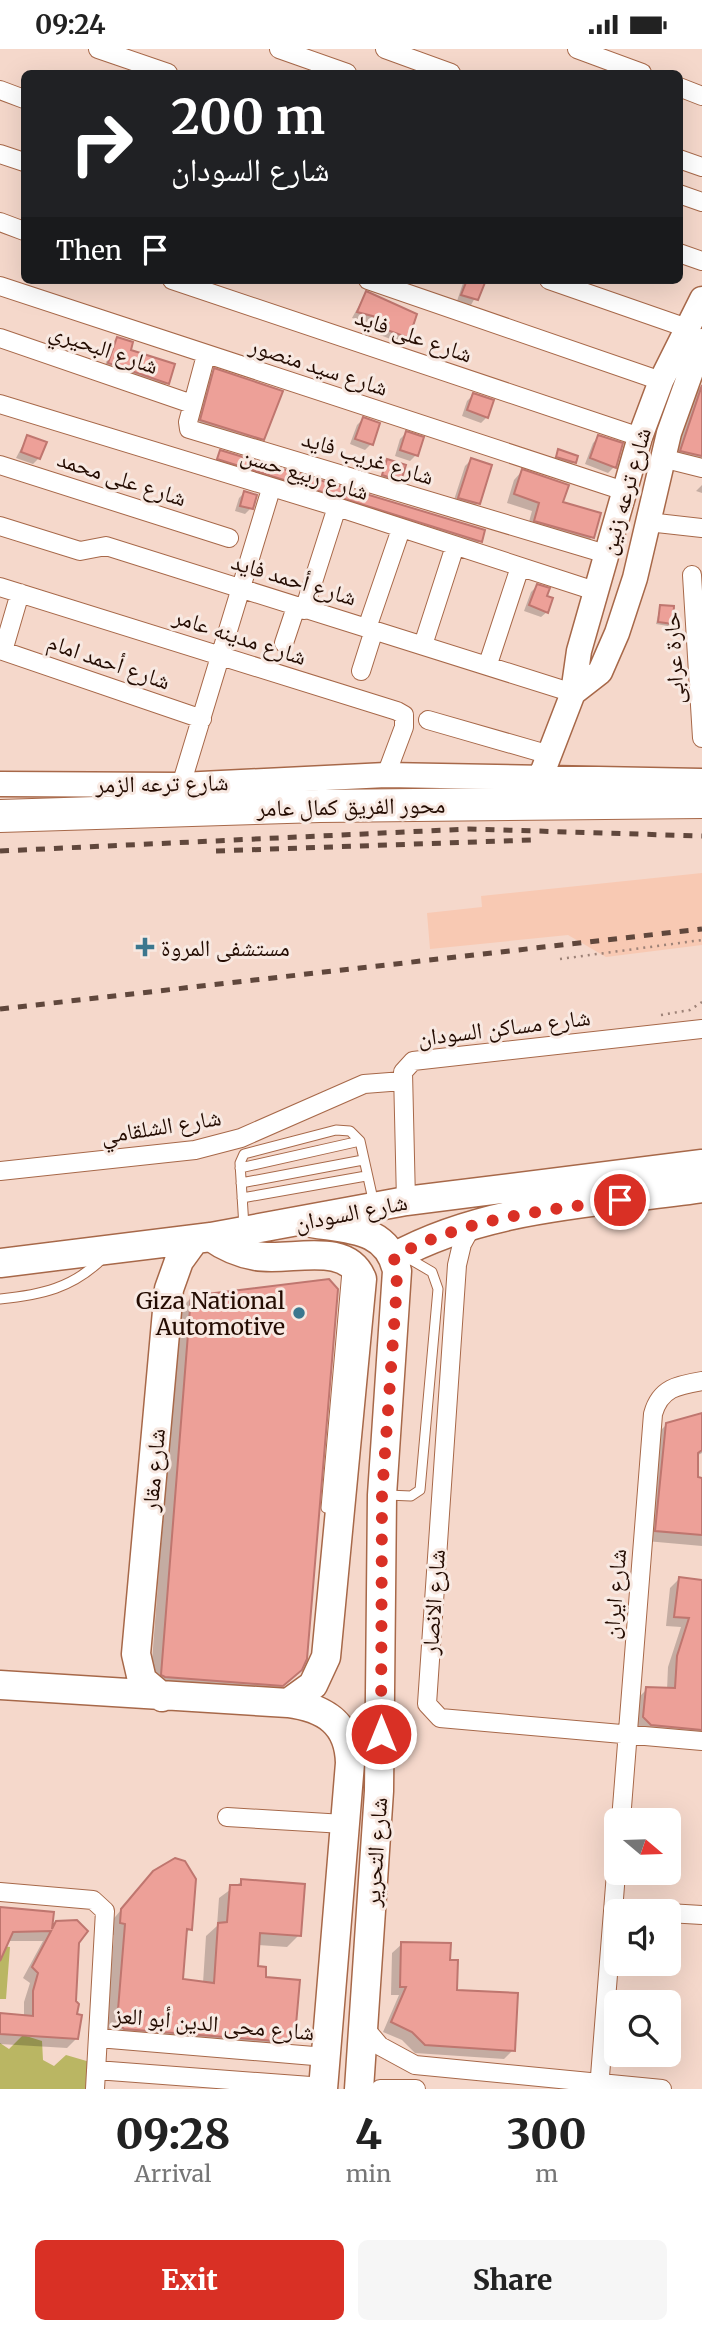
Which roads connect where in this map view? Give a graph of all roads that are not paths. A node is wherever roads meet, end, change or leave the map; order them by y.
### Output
1 (98, 49) edge
2 (279, 49) edge
3 (385, 49) edge
4 (577, 49) edge
5 (159, 70) edge
6 (338, 70) edge
7 (443, 70) edge
8 (634, 70) edge
9 (683, 89) edge
10 (0, 90) edge
11 (702, 96) edge
12 (21, 98) edge
13 (0, 154) edge
14 (683, 160) edge
15 (21, 161) edge
16 (702, 167) edge
17 (683, 195) edge
18 (702, 202) edge
19 (0, 222) edge
20 (21, 229) edge
21 (683, 254) edge
22 (702, 261) edge
23 (184, 284) edge
24 (380, 284) edge
25 (559, 284) edge
26 (0, 286) edge
27 (702, 299) edge
28 (694, 334) edge
29 (0, 338) edge
30 (206, 355) junction
31 (661, 381) junction
32 (0, 404) edge
33 (192, 404) junction
34 (640, 437) junction
35 (662, 458) junction
36 (0, 465) edge
37 (702, 468) edge
38 (271, 489) junction
39 (624, 491) junction
40 (337, 507) junction
41 (648, 522) junction
42 (0, 526) edge
43 (401, 529) junction
44 (702, 529) edge
45 (229, 538) dead end
46 (455, 546) junction
47 (606, 554) junction
48 (520, 567) junction
49 (692, 575) dead end
50 (0, 587) edge
51 (241, 589) junction
52 (595, 591) junction
53 (20, 593) junction
54 (300, 608) junction
55 (371, 629) junction
56 (284, 643) dead end
57 (424, 645) junction
58 (1, 651) edge
59 (221, 655) junction
60 (488, 664) junction
61 (700, 665) edge
62 (361, 671) dead end
63 (573, 693) junction
64 (701, 698) edge
65 (202, 719) junction
66 (428, 720) dead end
67 (702, 738) edge
68 (545, 766) junction
69 (386, 775) junction
70 (702, 781) edge
71 (0, 784) edge
72 (181, 785) junction
73 (702, 802) edge
74 (0, 816) edge
75 (702, 819) edge
76 (0, 831) edge
77 (702, 1029) edge
78 (403, 1081) junction
79 (360, 1141) junction
80 (363, 1160) junction
81 (702, 1164) edge
82 (240, 1168) junction
83 (0, 1171) edge
84 (366, 1176) junction
85 (241, 1183) junction
86 (702, 1188) edge
87 (242, 1198) junction
88 (406, 1201) junction
89 (374, 1206) junction
90 (301, 1221) junction
91 (474, 1223) junction
92 (244, 1231) junction
93 (203, 1238) junction
94 (97, 1253) junction
95 (394, 1257) junction
96 (341, 1258) junction
97 (0, 1263) edge
98 (0, 1280) edge
99 (0, 1299) edge
100 (702, 1381) edge
101 (338, 1462) junction
102 (382, 1495) junction
103 (326, 1514) dead end
104 (333, 1547) junction
105 (0, 1685) edge
106 (162, 1697) junction
107 (288, 1703) junction
108 (381, 1734) junction
109 (628, 1734) junction
110 (702, 1741) edge
111 (350, 1763) junction
112 (622, 1808) edge
113 (227, 1817) dead end
114 (344, 1825) junction
115 (0, 1892) edge
116 (681, 1914) edge
117 (702, 1915) edge
118 (608, 1976) edge
119 (362, 2025) junction
120 (98, 2038) junction
121 (326, 2057) junction
122 (96, 2070) junction
123 (599, 2086) edge
124 (323, 2088) edge
125 (95, 2089) edge
126 (359, 2089) edge
127 (380, 2089) edge
128 (416, 2089) edge
129 (662, 2089) edge

1 - 5 street
2 - 6 street
3 - 7 street
4 - 8 street
9 - 11 street
10 - 12 street
13 - 15 street
14 - 16 street
17 - 18 street
19 - 20 street
21 - 22 street
23 - 34 street, شارع على فايد
24 - 31 street
25 - 28 street
26 - 30 street, شارع سيد منصور
27 - 28 street, شارع ترعه زنين
28 - 31 street, شارع ترعه زنين
28 - 35 street, شارع ترعه زنين
29 - 33 street, شارع البحيري
30 - 33 street, شارع غريب فايد
30 - 39 street, شارع سيد منصور
31 - 34 street, شارع ترعه زنين
32 - 38 street, شارع ربيع حسن
33 - 47 street, شارع غريب فايد
34 - 39 street, شارع ترعه زنين
35 - 37 street
35 - 41 street, شارع ترعه زنين
36 - 45 street, شارع على محمد
38 - 40 street, شارع ربيع حسن
38 - 51 street
39 - 47 street, شارع ترعه زنين
40 - 43 street, شارع ربيع حسن
40 - 54 street
41 - 44 street
41 - 63 street, شارع ترعه زنين
42 - 51 street, شارع أحمد فايد
43 - 46 street, شارع ربيع حسن
43 - 55 street
46 - 48 street, شارع ربيع حسن
46 - 57 street
47 - 52 street, شارع ترعه زنين
48 - 52 street, شارع ربيع حسن
48 - 60 street
49 - 61 street, حارة عرابى
50 - 53 street, شارع مدينه عامر
51 - 54 street, شارع أحمد فايد
51 - 59 street
52 - 63 street, شارع ترعه زنين
53 - 58 street
53 - 59 street, شارع مدينه عامر
54 - 55 street, شارع أحمد فايد
54 - 56 street
55 - 57 street, شارع أحمد فايد
55 - 62 street
57 - 60 street, شارع أحمد فايد
58 - 65 street, شارع أحمد امام
59 - 65 street
59 - 69 street, شارع مدينه عامر
60 - 63 street, شارع أحمد فايد
61 - 64 street, حارة عرابى
63 - 68 street, شارع ترعه زنين
64 - 67 street, حارة عرابى
65 - 72 street
66 - 68 street
68 - 69 street, شارع ترعه الزمر
68 - 70 street, شارع ترعه الزمر
69 - 72 street, شارع ترعه الزمر
71 - 72 street, شارع ترعه الزمر
73 - 74 highway, محور الفريق كمال عامر
75 - 76 highway, محور الفريق كمال عامر
77 - 78 street, شارع مساكن السودان
78 - 83 street, شارع الشلقامي
78 - 88 street, شارع مساكن السودان
79 - 80 lane
79 - 82 lane
79 - 82 lane
80 - 84 lane
80 - 85 lane
81 - 88 main road, شارع السودان
82 - 85 lane
84 - 87 lane
84 - 89 lane
85 - 87 lane
86 - 91 main road, شارع السودان
87 - 92 lane
88 - 89 main road, شارع السودان
89 - 90 main road, شارع السودان
90 - 92 main road, شارع السودان
90 - 95 main road
90 - 96 main road
91 - 95 main road, شارع السودان
91 - 109 street, شارع الانصار
92 - 93 main road, شارع السودان
93 - 94 main road, شارع السودان
93 - 96 main road
93 - 106 main road, شارع مقار
94 - 97 main road, شارع السودان
94 - 98 main road
94 - 99 lane
95 - 102 main road, شارع التحرير
95 - 102 lane
96 - 101 main road
100 - 109 street, شارع ايران
101 - 103 lane
101 - 104 main road
102 - 104 main road
102 - 108 main road, شارع التحرير
104 - 107 main road
105 - 106 main road
106 - 107 main road
107 - 111 main road
108 - 111 main road
108 - 119 main road, شارع التحرير
109 - 110 street, شارع الانصار
109 - 112 street, شارع ايران
111 - 114 main road, شارع التحرير
113 - 114 street
114 - 121 main road, شارع التحرير
115 - 120 street
116 - 117 street
118 - 123 street
119 - 123 street
119 - 126 main road, شارع التحرير
120 - 121 street, شارع محى الدين أبو العز
120 - 122 street
121 - 124 main road, شارع التحرير
122 - 124 street
122 - 125 street
123 - 129 street
127 - 128 street

